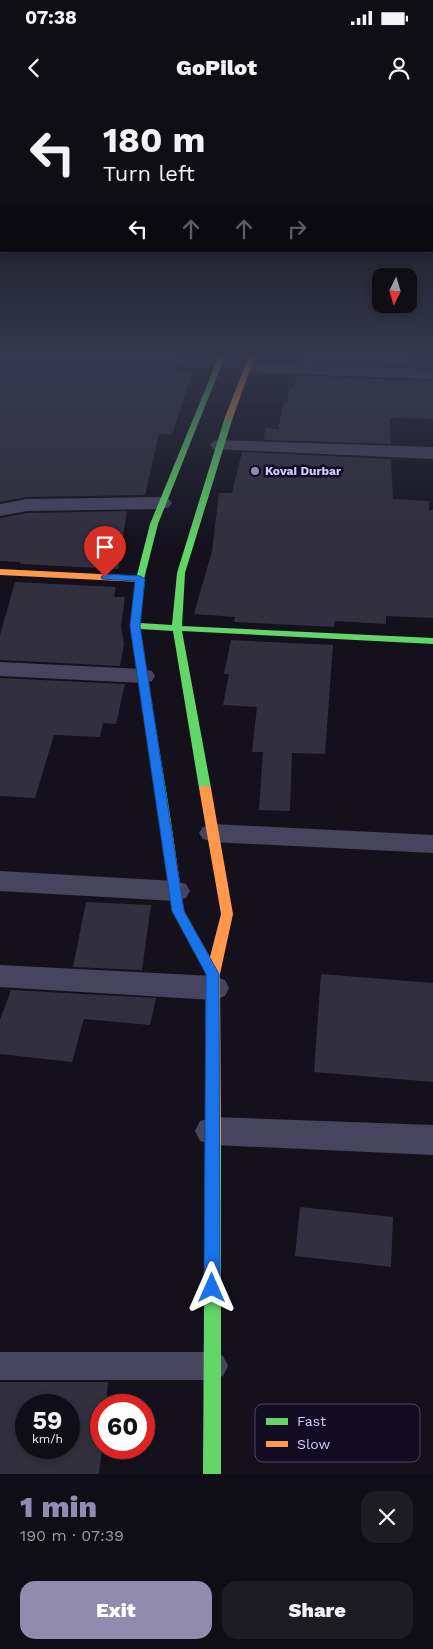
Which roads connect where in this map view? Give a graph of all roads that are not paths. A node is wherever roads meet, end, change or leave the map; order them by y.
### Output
1 (196, 420) edge
2 (228, 420) edge
3 (219, 445) junction
4 (433, 453) edge
5 (162, 503) junction
6 (0, 510) edge
7 (0, 572) edge
8 (140, 579) junction
9 (135, 626) junction
10 (177, 628) junction
11 (433, 641) edge
12 (0, 669) edge
13 (143, 676) junction
14 (213, 833) junction
15 (433, 844) edge
16 (0, 881) edge
17 (175, 891) junction
18 (0, 976) edge
19 (213, 981) junction
20 (213, 1132) junction
21 (433, 1140) edge
22 (0, 1366) edge
23 (212, 1366) junction
24 (212, 1474) edge

1 - 5 main road
2 - 3 main road
3 - 4 street
3 - 10 main road
5 - 6 street
5 - 8 main road
7 - 8 main road
8 - 9 main road
9 - 10 main road
9 - 13 main road
10 - 11 main road
10 - 14 main road
12 - 13 street
13 - 17 main road
14 - 15 street
14 - 19 main road
16 - 17 street
17 - 19 main road
18 - 19 street
19 - 20 main road
20 - 21 street
20 - 23 main road
22 - 23 lane
23 - 24 main road

